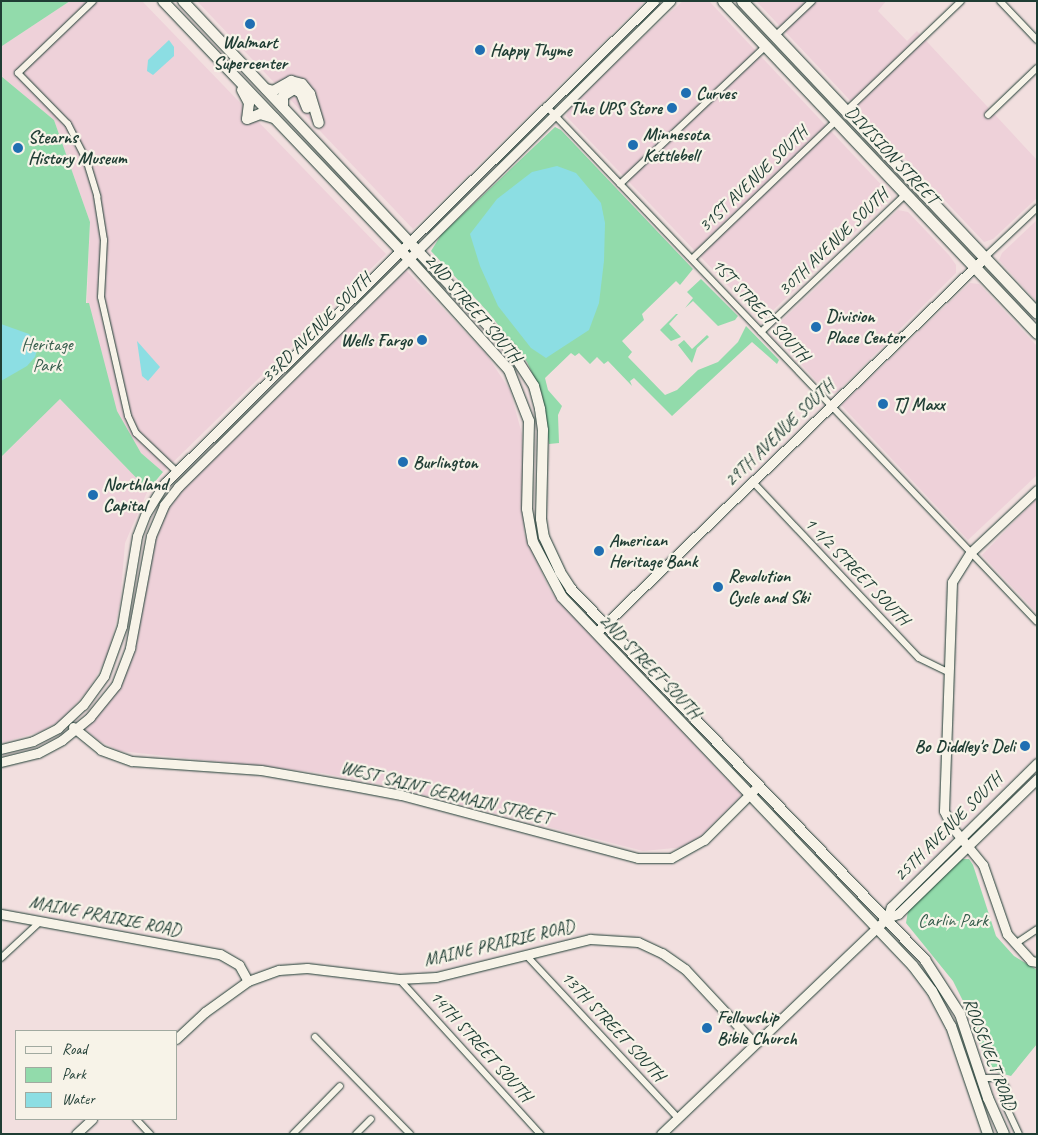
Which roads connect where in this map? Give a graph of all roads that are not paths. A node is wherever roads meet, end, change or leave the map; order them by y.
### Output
1 (93, 1) edge
2 (163, 1) edge
3 (183, 1) edge
4 (654, 1) edge
5 (670, 1) edge
6 (723, 1) edge
7 (742, 1) edge
8 (812, 1) edge
9 (961, 1) edge
10 (1000, 1) edge
11 (775, 36) junction
12 (1037, 40) edge
13 (765, 47) junction
14 (1037, 68) edge
15 (232, 74) junction
16 (266, 89) junction
17 (546, 106) junction
18 (283, 107) junction
19 (846, 111) junction
20 (554, 115) junction
21 (988, 115) dead end
22 (275, 119) junction
23 (836, 121) junction
24 (620, 184) junction
25 (905, 195) junction
26 (1037, 208) edge
27 (409, 240) junction
28 (399, 250) junction
29 (418, 250) junction
30 (984, 258) junction
31 (692, 259) junction
32 (409, 260) junction
33 (975, 268) junction
34 (1037, 313) edge
35 (761, 332) junction
36 (1037, 333) edge
37 (830, 406) junction
38 (176, 471) junction
39 (752, 481) junction
40 (1037, 490) edge
41 (970, 553) junction
42 (1037, 622) edge
43 (606, 624) junction
44 (596, 633) junction
45 (946, 671) junction
46 (67, 721) junction
47 (76, 730) junction
48 (1, 750) edge
49 (1, 762) edge
50 (1037, 763) edge
51 (1037, 779) edge
52 (759, 785) junction
53 (749, 794) junction
54 (961, 836) junction
55 (968, 844) junction
56 (1, 914) edge
57 (886, 918) junction
58 (41, 921) junction
59 (876, 928) junction
60 (1037, 928) edge
61 (1015, 944) junction
62 (526, 955) junction
63 (1, 958) edge
64 (1037, 962) edge
65 (399, 979) junction
66 (248, 981) junction
67 (178, 1037) edge
68 (315, 1037) dead end
69 (754, 1043) junction
70 (981, 1078) junction
71 (340, 1086) dead end
72 (678, 1118) junction
73 (371, 1119) dead end
74 (91, 1120) edge
75 (137, 1120) edge
76 (76, 1134) edge
77 (150, 1134) edge
78 (293, 1134) edge
79 (356, 1134) edge
80 (410, 1134) edge
81 (540, 1134) edge
82 (661, 1134) edge
83 (988, 1134) edge
84 (1004, 1134) edge
85 (1019, 1134) edge

1 - 38 street
2 - 15 main road, 2ND STREET SOUTH
3 - 16 main road, 2ND STREET SOUTH
4 - 17 street, 33RD AVENUE SOUTH
5 - 20 street, 33RD AVENUE SOUTH
6 - 13 highway, DIVISION STREET
7 - 11 highway, DIVISION STREET
8 - 11 street
9 - 19 street
10 - 12 street
11 - 19 highway, DIVISION STREET
13 - 23 highway, DIVISION STREET
13 - 24 street
14 - 21 street
15 - 22 main road, 2ND STREET SOUTH
15 - 22 main road
16 - 18 main road, 2ND STREET SOUTH
16 - 18 main road
17 - 20 street, 1ST STREET SOUTH
17 - 27 street, 33RD AVENUE SOUTH
18 - 27 main road, 2ND STREET SOUTH
19 - 30 highway, DIVISION STREET
20 - 24 street, 1ST STREET SOUTH
20 - 29 street, 33RD AVENUE SOUTH
22 - 28 main road, 2ND STREET SOUTH
23 - 25 highway, DIVISION STREET
23 - 31 street, 31ST AVENUE SOUTH
24 - 31 street, 1ST STREET SOUTH
25 - 33 highway, DIVISION STREET
25 - 35 street, 30TH AVENUE SOUTH
26 - 30 street
27 - 28 street, 33RD AVENUE SOUTH
27 - 29 main road, 2ND STREET SOUTH
28 - 32 main road, 2ND STREET SOUTH
28 - 38 street, 33RD AVENUE SOUTH
29 - 32 street, 33RD AVENUE SOUTH
29 - 43 main road, 2ND STREET SOUTH
30 - 33 street, 29TH AVENUE SOUTH
30 - 34 highway, DIVISION STREET
31 - 35 street, 1ST STREET SOUTH
32 - 44 main road, 2ND STREET SOUTH
32 - 47 street, 33RD AVENUE SOUTH
33 - 36 highway, DIVISION STREET
33 - 37 street, 29TH AVENUE SOUTH
35 - 37 street, 1ST STREET SOUTH
37 - 39 street, 29TH AVENUE SOUTH
37 - 41 street, 1ST STREET SOUTH
38 - 46 street, 33RD AVENUE SOUTH
39 - 43 street, 29TH AVENUE SOUTH
39 - 45 street, 1 1/2 STREET SOUTH
40 - 41 street
41 - 42 street, 1ST STREET SOUTH
41 - 45 street
43 - 44 street, 29TH AVENUE SOUTH
43 - 52 main road, 2ND STREET SOUTH
44 - 53 main road, 2ND STREET SOUTH
45 - 54 street
46 - 47 street, WEST SAINT GERMAIN STREET
46 - 48 street
47 - 49 street
47 - 53 street, WEST SAINT GERMAIN STREET
50 - 54 street, 25TH AVENUE SOUTH
51 - 55 street, 25TH AVENUE SOUTH
52 - 53 street, WEST SAINT GERMAIN STREET
52 - 57 main road, 2ND STREET SOUTH
53 - 59 main road, 2ND STREET SOUTH
54 - 55 street
54 - 57 street, 25TH AVENUE SOUTH
55 - 57 street, 25TH AVENUE SOUTH
55 - 61 street
56 - 58 street, MAINE PRAIRIE ROAD
57 - 59 street, 25TH AVENUE SOUTH
57 - 70 main road, ROOSEVELT ROAD
58 - 63 street
58 - 66 street, MAINE PRAIRIE ROAD
59 - 69 street, 25TH AVENUE SOUTH
59 - 83 main road, ROOSEVELT ROAD
60 - 61 street
61 - 64 street
62 - 65 street, MAINE PRAIRIE ROAD
62 - 69 street, MAINE PRAIRIE ROAD
62 - 72 street, 13TH STREET SOUTH
65 - 66 street, MAINE PRAIRIE ROAD
65 - 81 street, 14TH STREET SOUTH
66 - 67 street
68 - 80 street
69 - 72 street, 25TH AVENUE SOUTH
70 - 84 main road, ROOSEVELT ROAD
70 - 85 street
71 - 78 street
72 - 82 street, 25TH AVENUE SOUTH
73 - 79 street
74 - 76 street
75 - 77 street

